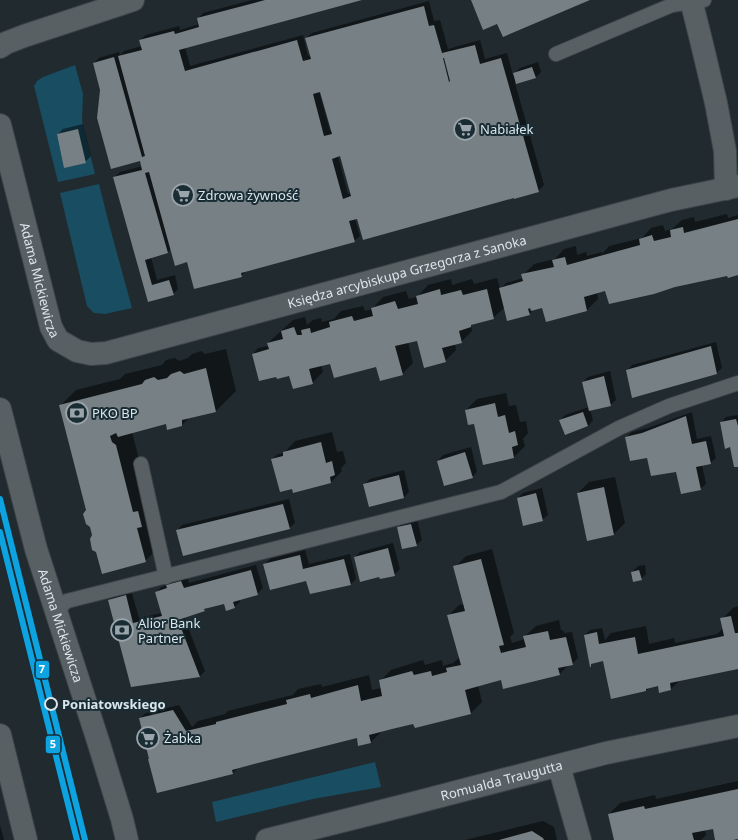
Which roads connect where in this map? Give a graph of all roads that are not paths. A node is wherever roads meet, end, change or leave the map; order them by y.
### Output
1 (133, 0) edge
2 (695, 1) edge
3 (0, 47) edge
4 (556, 54) dead end
5 (0, 125) edge
6 (732, 188) edge
7 (9, 201) edge
8 (77, 351) joint
9 (738, 383) edge
10 (0, 409) edge
11 (141, 464) dead end
12 (166, 577) junction
13 (56, 610) junction
14 (738, 726) edge
15 (0, 735) edge
16 (559, 766) junction
17 (26, 840) edge
18 (127, 840) edge
19 (266, 840) edge
20 (580, 840) edge

1 - 3 street
2 - 4 lane
2 - 6 street
5 - 7 street, Adama Mickiewicza
6 - 8 street, Księdza arcybiskupa Grzegorza z Sanoka
7 - 8 street, Adama Mickiewicza
9 - 12 lane
10 - 13 street, Adama Mickiewicza
11 - 12 lane
12 - 13 lane
13 - 18 street, Adama Mickiewicza
14 - 16 street, Romualda Traugutta
15 - 17 street
16 - 19 street, Romualda Traugutta
16 - 20 street

